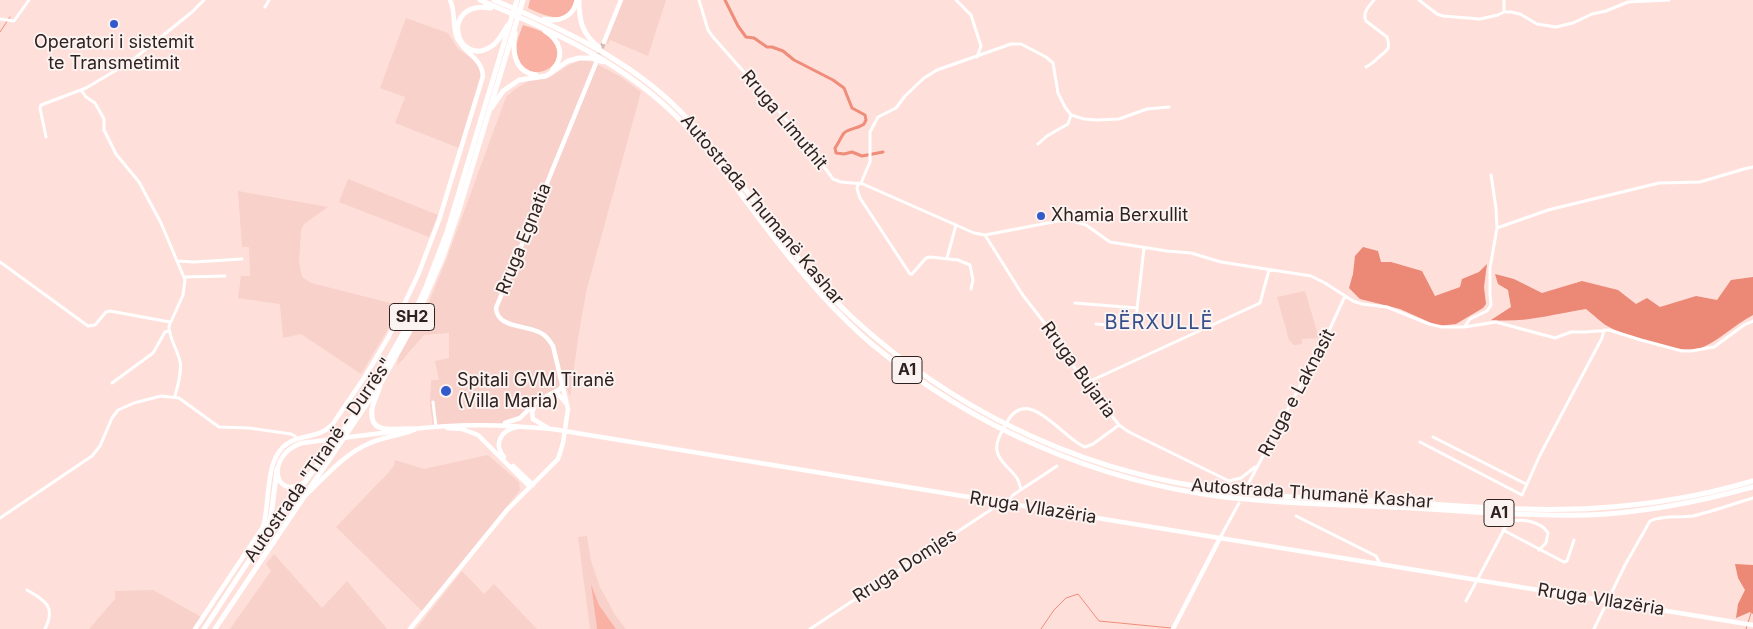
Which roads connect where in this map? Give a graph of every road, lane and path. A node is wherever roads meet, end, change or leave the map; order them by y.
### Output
1 (30, 0) edge
2 (204, 0) edge
3 (269, 0) edge
4 (450, 0) edge
5 (480, 0) edge
6 (494, 0) edge
7 (522, 0) edge
8 (578, 0) edge
9 (622, 0) edge
10 (699, 0) edge
11 (956, 0) edge
12 (1374, 0) edge
13 (1420, 0) edge
14 (1504, 0) edge
15 (1669, 0) edge
16 (499, 4) edge
17 (265, 7) dead end
18 (1504, 12) junction
19 (517, 16) junction
20 (0, 19) edge
21 (536, 22) junction
22 (604, 42) tunnel mouth
23 (976, 56) junction
24 (596, 63) tunnel mouth
25 (1366, 67) dead end
26 (648, 87) junction
27 (81, 90) junction
28 (657, 94) junction
29 (1169, 107) dead end
30 (1071, 115) junction
31 (46, 136) dead end
32 (1038, 144) dead end
33 (477, 150) junction
34 (1753, 167) edge
35 (1491, 175) dead end
36 (860, 183) junction
37 (956, 225) junction
38 (1497, 228) junction
39 (985, 235) junction
40 (1144, 248) junction
41 (242, 258) dead end
42 (947, 258) junction
43 (176, 261) junction
44 (0, 262) edge
45 (1269, 270) junction
46 (226, 276) dead end
47 (184, 277) junction
48 (971, 290) dead end
49 (1345, 296) junction
50 (1075, 303) dead end
51 (1137, 308) junction
52 (1753, 320) edge
53 (170, 322) junction
54 (1096, 324) dead end
55 (1464, 327) junction
56 (1604, 330) junction
57 (169, 331) junction
58 (382, 381) junction
59 (112, 383) dead end
60 (1086, 383) junction
61 (563, 384) junction
62 (564, 391) junction
63 (555, 393) junction
64 (175, 396) junction
65 (433, 402) dead end
66 (567, 404) junction
67 (496, 424) junction
68 (1119, 425) junction
69 (523, 426) junction
70 (436, 427) junction
71 (416, 429) junction
72 (551, 429) junction
73 (1433, 437) dead end
74 (296, 439) junction
75 (1420, 442) dead end
76 (1058, 466) dead end
77 (1257, 468) junction
78 (277, 469) junction
79 (540, 477) junction
80 (524, 478) junction
81 (1753, 481) edge
82 (303, 483) junction
83 (1526, 484) junction
84 (532, 486) junction
85 (1753, 487) edge
86 (1246, 488) dead end
87 (1021, 489) junction
88 (523, 495) junction
89 (1753, 498) edge
90 (303, 499) junction
91 (997, 502) junction
92 (1008, 503) junction
93 (1239, 503) dead end
94 (1296, 516) dead end
95 (0, 518) edge
96 (265, 527) junction
97 (1503, 530) junction
98 (1220, 538) junction
99 (263, 539) junction
100 (1574, 540) dead end
101 (1539, 550) junction
102 (1380, 564) junction
103 (1478, 580) junction
104 (27, 590) dead end
105 (1466, 601) dead end
106 (1607, 601) junction
107 (1753, 625) edge
108 (45, 629) edge
109 (195, 629) edge
110 (204, 629) edge
111 (215, 629) edge
112 (410, 629) edge
113 (810, 629) edge
114 (1172, 629) edge
115 (1594, 629) edge

1 - 20 street
2 - 27 street
3 - 17 street
4 - 74 main road
5 - 16 highway
6 - 16 highway
7 - 19 highway, Autostrada "Tiranë - Durrës" / SH2
8 - 21 highway
8 - 26 highway
9 - 22 main road
10 - 36 street, Rruga Limuthit
11 - 23 street
12 - 25 street
13 - 18 street
14 - 18 street
15 - 18 street
16 - 19 highway
16 - 19 highway
19 - 21 highway, Autostrada Thumanë Kashar / A1
19 - 21 highway
19 - 33 highway, Autostrada "Tiranë - Durrës" / SH2
19 - 82 highway, Autostrada "Tiranë - Durrës" / SH2
21 - 26 highway, Autostrada Thumanë Kashar / A1
23 - 30 street
23 - 36 street
24 - 61 main road, Rruga Egnatia
26 - 28 highway, Autostrada Thumanë Kashar / A1
26 - 28 highway
26 - 33 highway
27 - 31 street
27 - 43 street
28 - 81 highway, Autostrada Thumanë Kashar / A1
28 - 85 highway, Autostrada Thumanë Kashar / A1
29 - 30 street
30 - 32 street
33 - 58 highway, Autostrada "Tiranë - Durrës" / SH2
34 - 38 street
35 - 38 street
36 - 37 street, Rruga Limuthit
36 - 42 street
37 - 39 street, Rruga Limuthit
37 - 42 street
38 - 55 street
39 - 40 street
39 - 60 street, Rruga Bujaria
40 - 45 street
40 - 51 street
41 - 43 street
42 - 48 street
43 - 47 street
44 - 53 street
45 - 49 street
45 - 60 street
46 - 47 street
47 - 53 street
49 - 55 street
49 - 77 street, Rruga e Laknasit
50 - 51 street
51 - 54 street
52 - 56 street
53 - 57 street
55 - 56 street
56 - 83 street
57 - 59 street
57 - 64 street
58 - 71 highway
58 - 90 highway, Autostrada "Tiranë - Durrës" / SH2
60 - 68 street, Rruga Bujaria
61 - 62 main road, Rruga Egnatia
61 - 63 main road
62 - 63 main road
62 - 66 main road, Rruga Egnatia
63 - 66 main road
63 - 67 main road
63 - 72 main road
64 - 74 street
64 - 95 street
65 - 70 street
66 - 79 main road, Rruga Egnatia
67 - 69 main road, Rruga Vllazëria
67 - 70 main road
68 - 77 street, Rruga Bujaria
68 - 87 street
69 - 72 main road, Rruga Vllazëria
69 - 80 main road
70 - 71 main road
70 - 80 main road
71 - 78 main road
71 - 90 main road
72 - 91 main road, Rruga Vllazëria
73 - 83 street
74 - 96 main road
75 - 83 street
76 - 87 street
77 - 86 street, Rruga e Laknasit
78 - 82 main road
78 - 96 highway
79 - 80 main road
79 - 84 main road, Rruga Egnatia
80 - 84 main road
80 - 88 main road
82 - 99 highway, Autostrada "Tiranë - Durrës" / SH2
84 - 88 main road, Rruga Egnatia
87 - 92 street
88 - 112 main road, Rruga Egnatia
89 - 106 street
90 - 111 highway, Autostrada "Tiranë - Durrës" / SH2
91 - 92 main road, Rruga Vllazëria
91 - 113 street, Rruga Domjes
92 - 98 main road, Rruga Vllazëria
93 - 98 street
94 - 102 street
96 - 99 highway
96 - 109 main road
97 - 101 street
97 - 101 street
97 - 103 street
98 - 102 main road, Rruga Vllazëria
98 - 114 main road
99 - 110 highway, Autostrada "Tiranë - Durrës" / SH2
100 - 101 street
102 - 103 main road, Rruga Vllazëria
103 - 105 street
103 - 106 main road, Rruga Vllazëria
104 - 108 street
106 - 107 main road, Rruga Vllazëria
106 - 115 street

